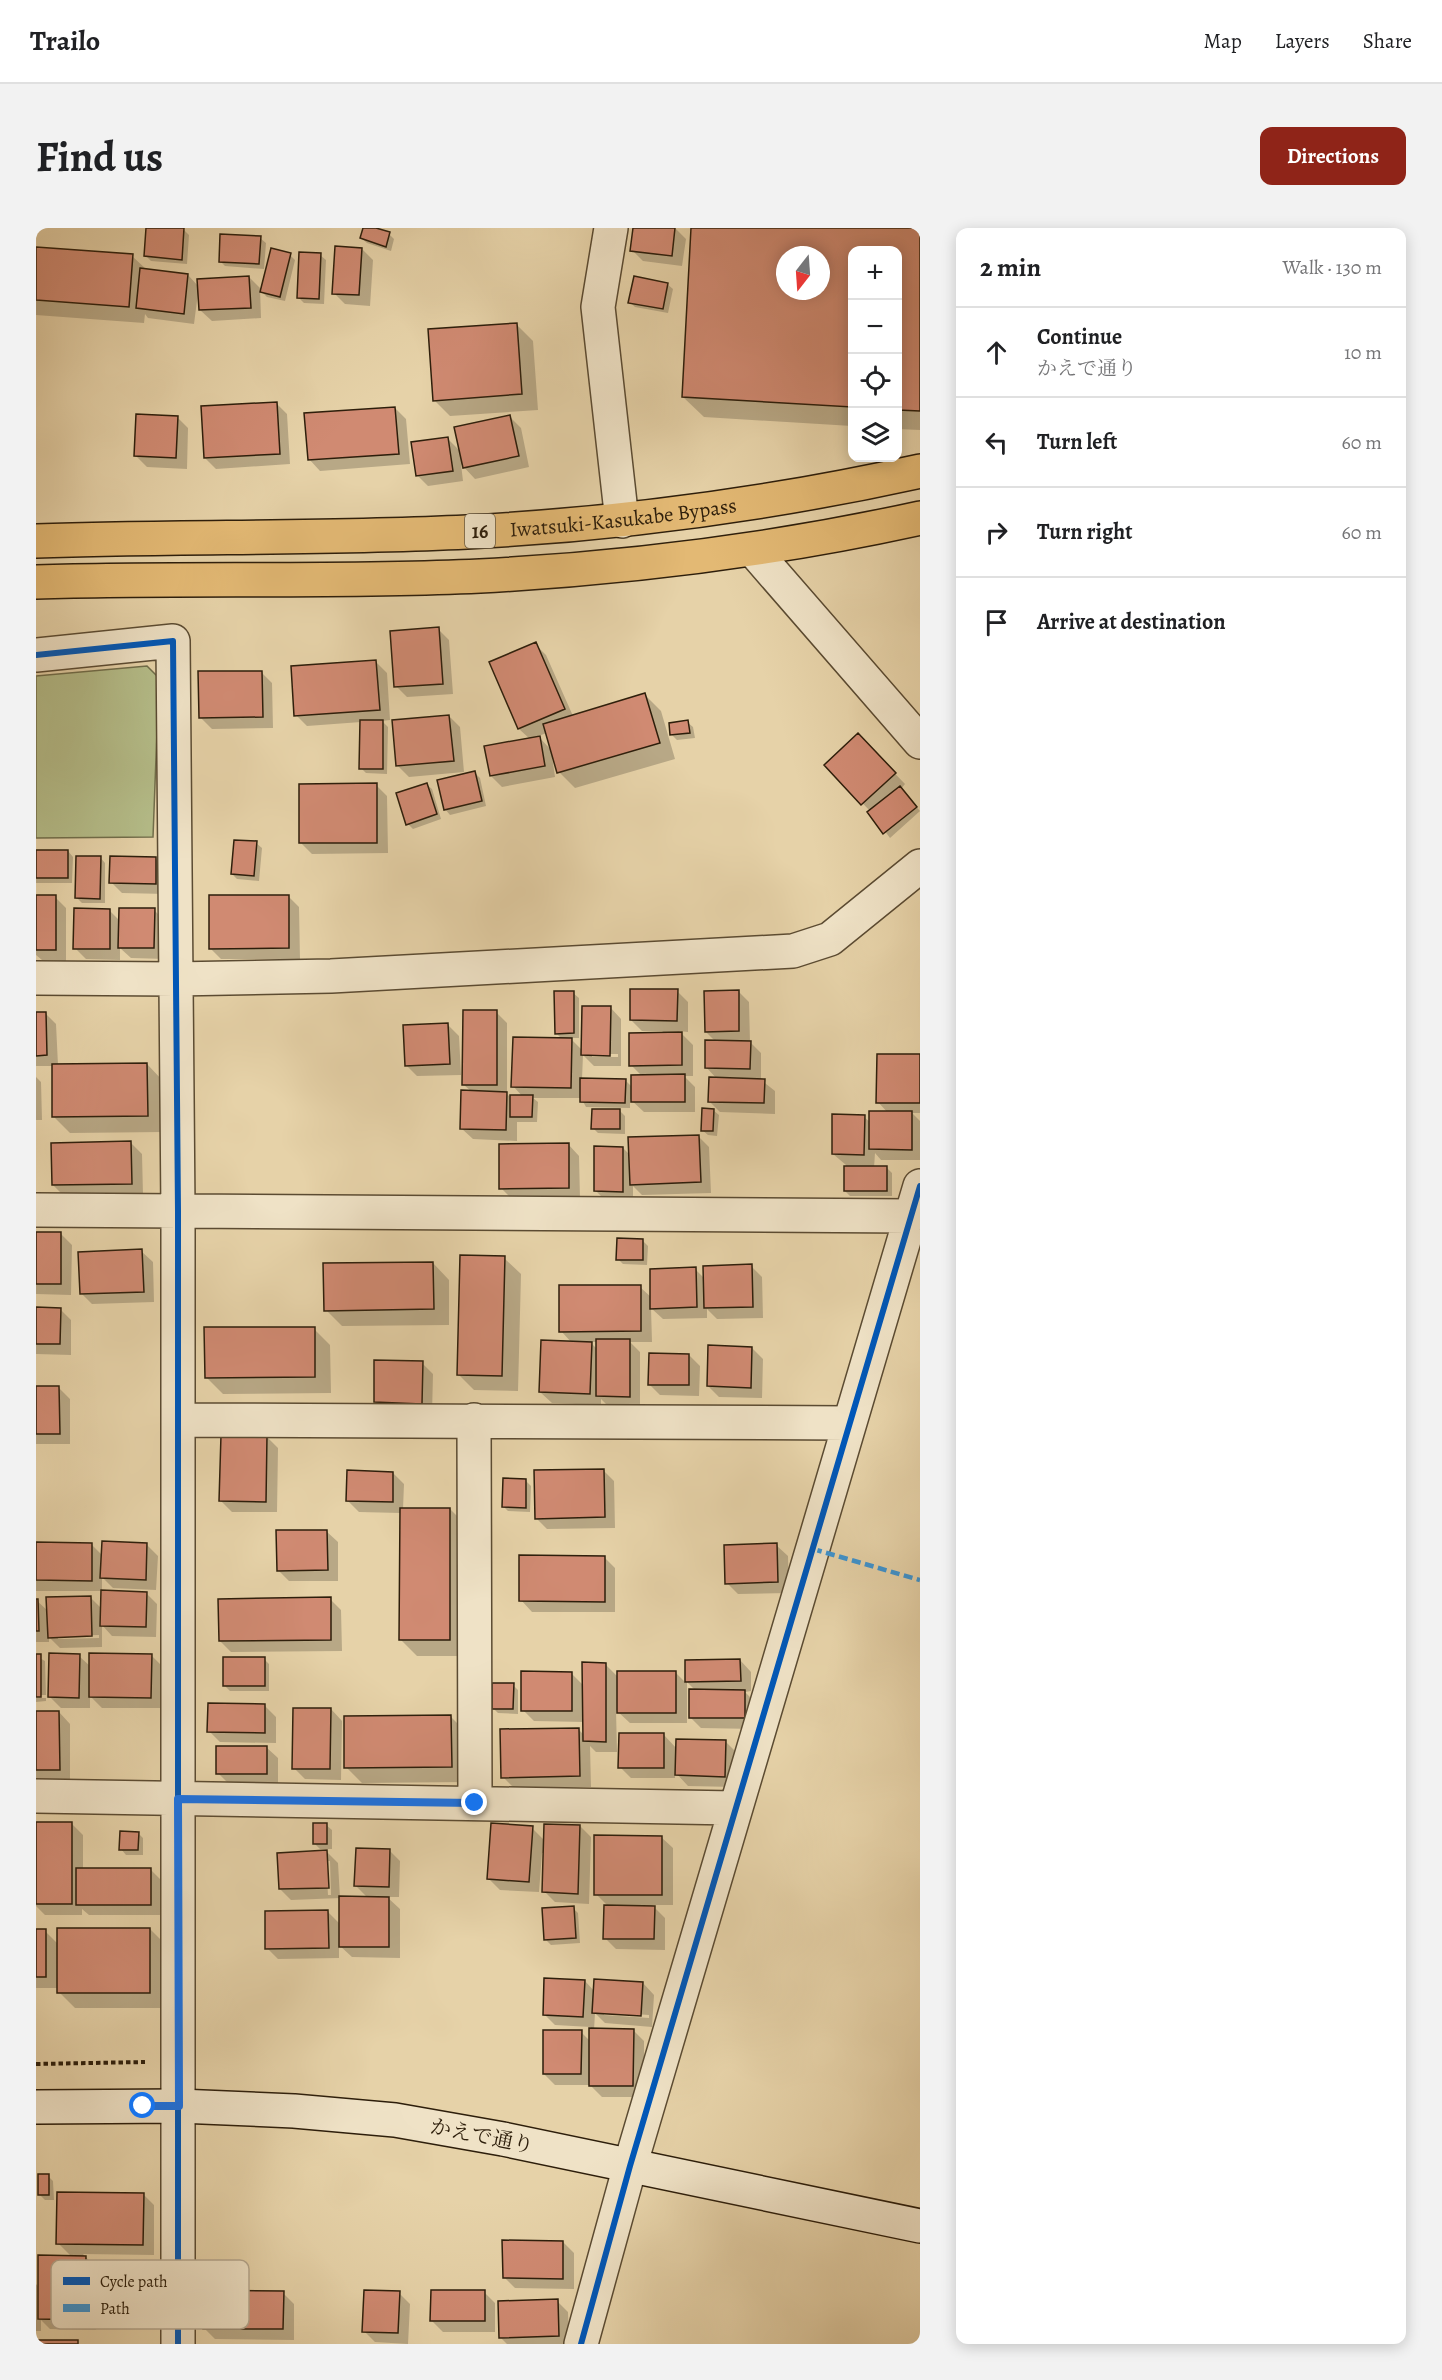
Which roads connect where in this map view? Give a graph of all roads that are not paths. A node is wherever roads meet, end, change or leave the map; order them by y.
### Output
1 (611, 228) edge
2 (920, 471) edge
3 (920, 518) edge
4 (622, 521) junction
5 (36, 541) edge
6 (754, 551) junction
7 (36, 582) edge
8 (36, 655) edge
9 (920, 742) edge
10 (920, 866) edge
11 (36, 978) edge
12 (175, 979) junction
13 (916, 1201) edge
14 (36, 1210) edge
15 (178, 1211) junction
16 (178, 1420) junction
17 (474, 1420) junction
18 (849, 1423) junction
19 (36, 1796) edge
20 (178, 1799) junction
21 (475, 1803) junction
22 (735, 1808) junction
23 (179, 2106) junction
24 (36, 2107) edge
25 (630, 2166) junction
26 (920, 2226) edge
27 (178, 2260) edge
28 (178, 2329) edge
29 (178, 2344) edge
30 (581, 2344) edge

1 - 4 street
2 - 4 highway, Iwatsuki-Kasukabe Bypass / 16
3 - 6 highway, 16
4 - 5 highway, Iwatsuki-Kasukabe Bypass / 16
6 - 7 highway, 16
6 - 9 street
8 - 12 street
10 - 12 street
11 - 12 street
12 - 15 street
13 - 15 street
13 - 18 street
14 - 15 street
15 - 16 street
16 - 17 street
16 - 20 street
17 - 18 street
17 - 21 street
18 - 22 street
19 - 20 street
20 - 21 street
20 - 23 street
21 - 22 street
22 - 25 street
23 - 24 street, かえで通り
23 - 25 street, かえで通り
23 - 27 street
25 - 26 street, かえで通り
25 - 30 street
28 - 29 street

